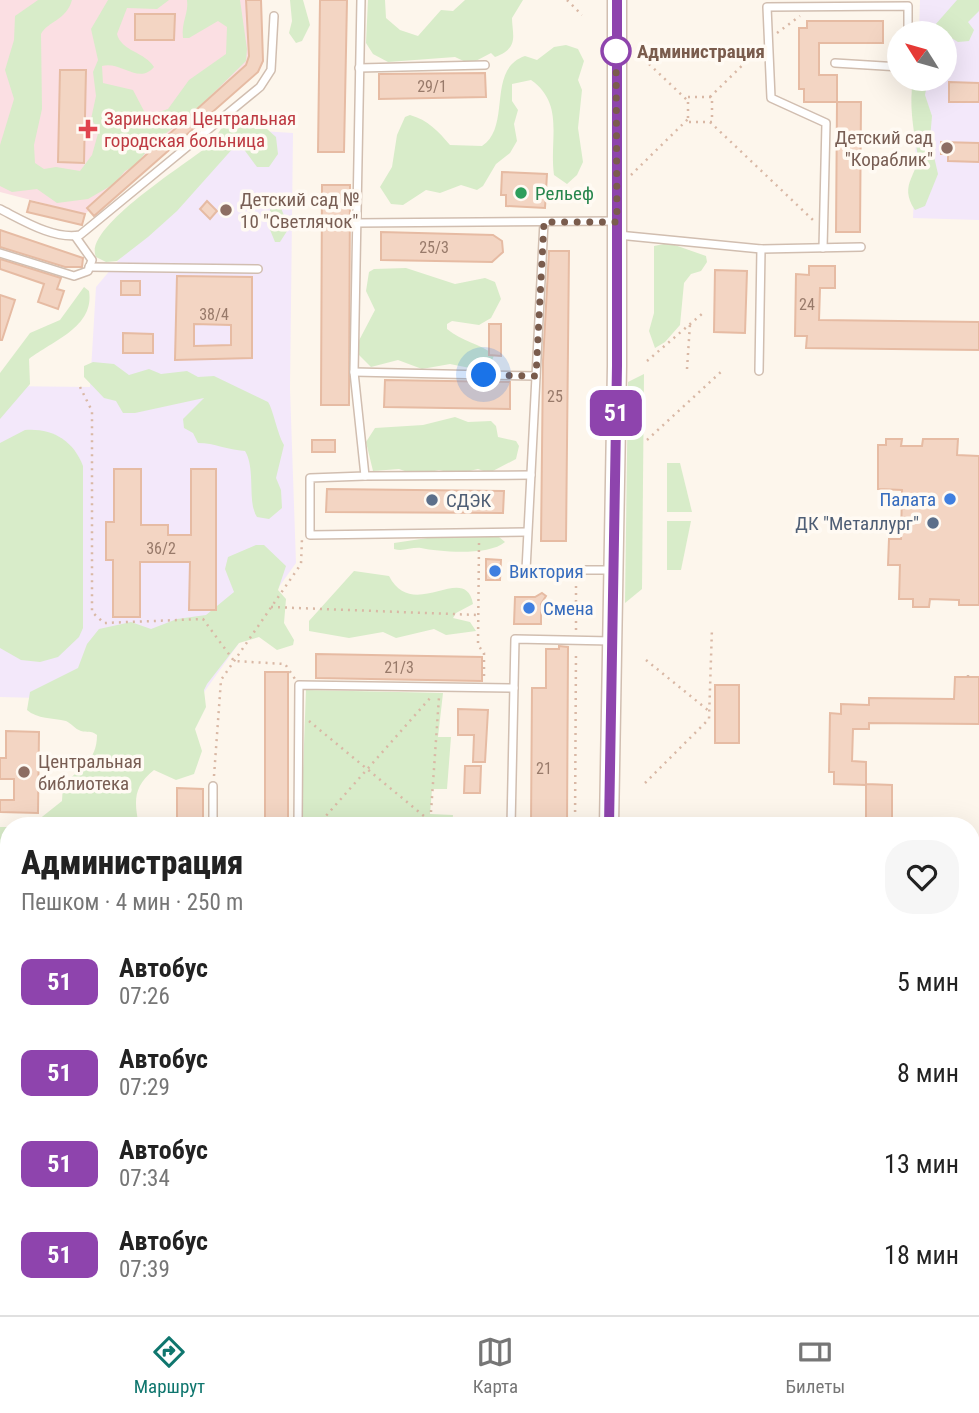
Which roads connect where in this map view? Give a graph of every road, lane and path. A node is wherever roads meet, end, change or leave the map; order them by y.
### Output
1 (360, 0) edge
2 (567, 0) edge
3 (617, 0) edge
4 (582, 15) dead end
5 (274, 16) dead end
6 (908, 21) edge
7 (835, 63) dead end
8 (649, 64) dead end
9 (485, 65) dead end
10 (887, 66) edge
11 (359, 68) junction
12 (688, 102) junction
13 (688, 119) junction
14 (710, 122) junction
15 (629, 184) dead end
16 (0, 209) edge
17 (544, 222) junction
18 (356, 223) junction
19 (617, 228) junction
20 (823, 230) junction
21 (75, 236) junction
22 (861, 247) dead end
23 (823, 248) junction
24 (761, 249) junction
25 (0, 253) edge
26 (89, 267) junction
27 (258, 269) dead end
28 (703, 313) dead end
29 (690, 324) junction
30 (647, 361) dead end
31 (687, 369) dead end
32 (723, 370) dead end
33 (759, 371) dead end
34 (354, 372) junction
35 (536, 376) junction
36 (80, 387) dead end
37 (647, 440) dead end
38 (531, 475) junction
39 (365, 477) junction
40 (527, 532) junction
41 (310, 535) junction
42 (479, 535) junction
43 (576, 570) junction
44 (612, 570) junction
45 (271, 607) junction
46 (478, 615) junction
47 (712, 628) dead end
48 (576, 640) junction
49 (611, 641) junction
50 (646, 660) dead end
51 (234, 662) junction
52 (968, 670) dead end
53 (968, 677) dead end
54 (299, 685) junction
55 (440, 687) junction
56 (484, 688) junction
57 (514, 688) junction
58 (709, 711) junction
59 (299, 713) junction
60 (368, 769) junction
61 (645, 783) dead end
62 (213, 786) joint
63 (213, 817) edge
64 (298, 817) edge
65 (325, 817) edge
66 (425, 817) edge
67 (430, 817) edge
68 (511, 817) edge
69 (575, 817) edge
70 (609, 817) edge

1 - 11 lane
2 - 4 path
3 - 19 street
5 - 21 lane
6 - 20 lane
7 - 10 lane
8 - 12 path
9 - 11 lane
11 - 18 lane
12 - 13 path
12 - 14 path
13 - 14 path
13 - 15 path
14 - 20 path
16 - 21 lane
17 - 18 lane
17 - 19 lane
17 - 35 lane
18 - 34 lane
19 - 24 lane
19 - 44 street
20 - 23 lane
21 - 26 lane
22 - 23 lane
23 - 24 lane
24 - 33 lane
25 - 26 lane
26 - 27 lane
28 - 29 path
29 - 30 path
29 - 31 path
32 - 37 path
34 - 35 lane
34 - 39 lane
35 - 38 lane
36 - 51 path
38 - 39 lane
38 - 40 lane
39 - 41 lane
40 - 42 lane
40 - 43 lane
41 - 42 lane
41 - 45 path
42 - 46 path
43 - 44 lane
43 - 48 path
44 - 49 street
45 - 46 path
45 - 51 path
46 - 56 path
47 - 58 path
48 - 49 lane
48 - 57 lane
48 - 69 path
49 - 70 street
50 - 58 path
51 - 54 path
51 - 62 path
52 - 53 path
54 - 55 lane
54 - 59 lane
55 - 56 lane
55 - 60 path
55 - 67 path
56 - 57 lane
57 - 68 lane
58 - 61 path
59 - 60 path
59 - 64 lane
60 - 65 path
60 - 66 path
62 - 63 lane

